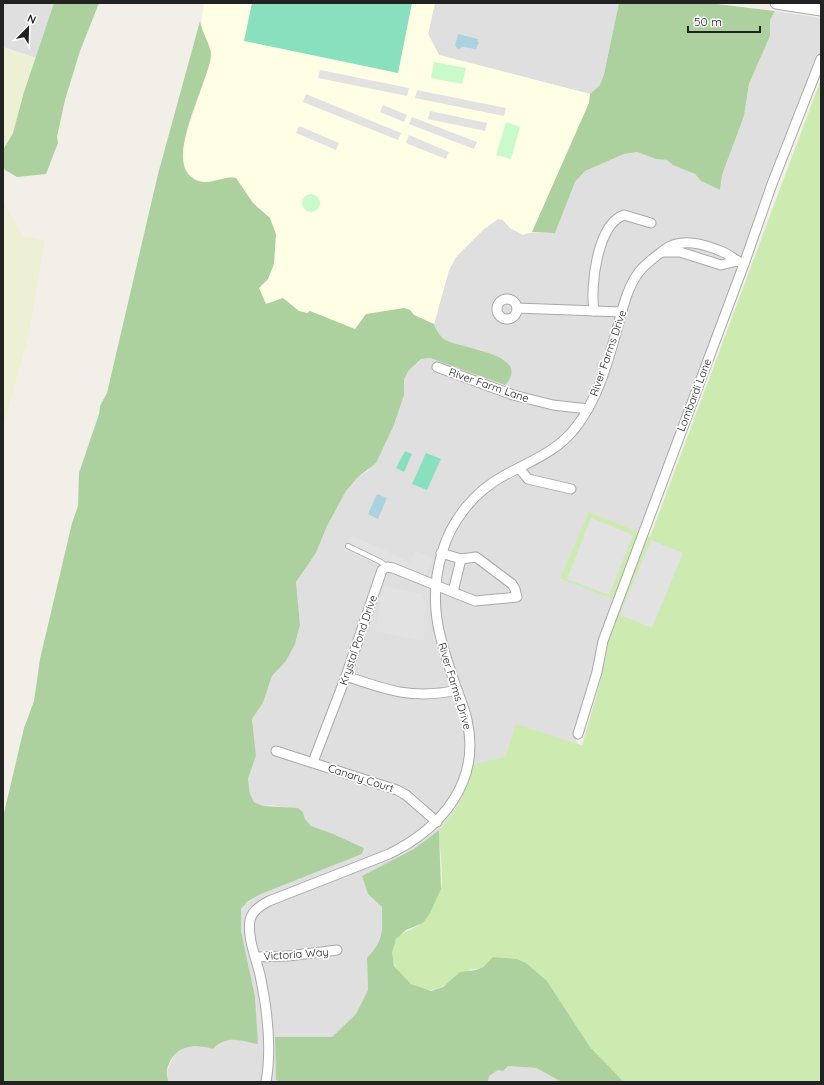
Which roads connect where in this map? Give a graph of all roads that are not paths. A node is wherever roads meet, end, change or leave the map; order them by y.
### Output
1 (776, 3) edge
2 (821, 10) edge
3 (821, 59) edge
4 (651, 223) dead end
5 (740, 262) junction
6 (517, 308) dead end
7 (594, 311) junction
8 (622, 312) junction
9 (437, 367) dead end
10 (588, 409) junction
11 (519, 468) junction
12 (571, 489) dead end
13 (348, 546) dead end
14 (442, 553) junction
15 (461, 559) junction
16 (387, 567) junction
17 (434, 584) junction
18 (453, 592) junction
19 (346, 676) junction
20 (457, 690) junction
21 (578, 734) dead end
22 (276, 750) dead end
23 (313, 762) junction
24 (437, 822) junction
25 (337, 950) dead end
26 (256, 957) junction
27 (266, 1082) edge

1 - 2 street
3 - 5 street, Lombardi Lane
4 - 7 street
5 - 8 street, River Farms Drive
5 - 21 street, Lombardi Lane
6 - 7 street
7 - 8 street
8 - 10 street, River Farms Drive
9 - 10 street, River Farm Lane
10 - 11 street, River Farms Drive
11 - 12 street
11 - 14 street, River Farms Drive
13 - 16 lane
14 - 15 street
14 - 17 street, River Farms Drive
15 - 18 street
15 - 18 street
16 - 17 street
16 - 19 street, Krystal Pond Drive
17 - 18 street
17 - 20 street, River Farms Drive
19 - 20 street
19 - 23 street, Krystal Pond Drive
20 - 24 street, River Farms Drive
22 - 23 street, Canary Court
23 - 24 street, Canary Court
24 - 26 street, River Farms Drive
25 - 26 street, Victoria Way
26 - 27 street, River Farms Drive

